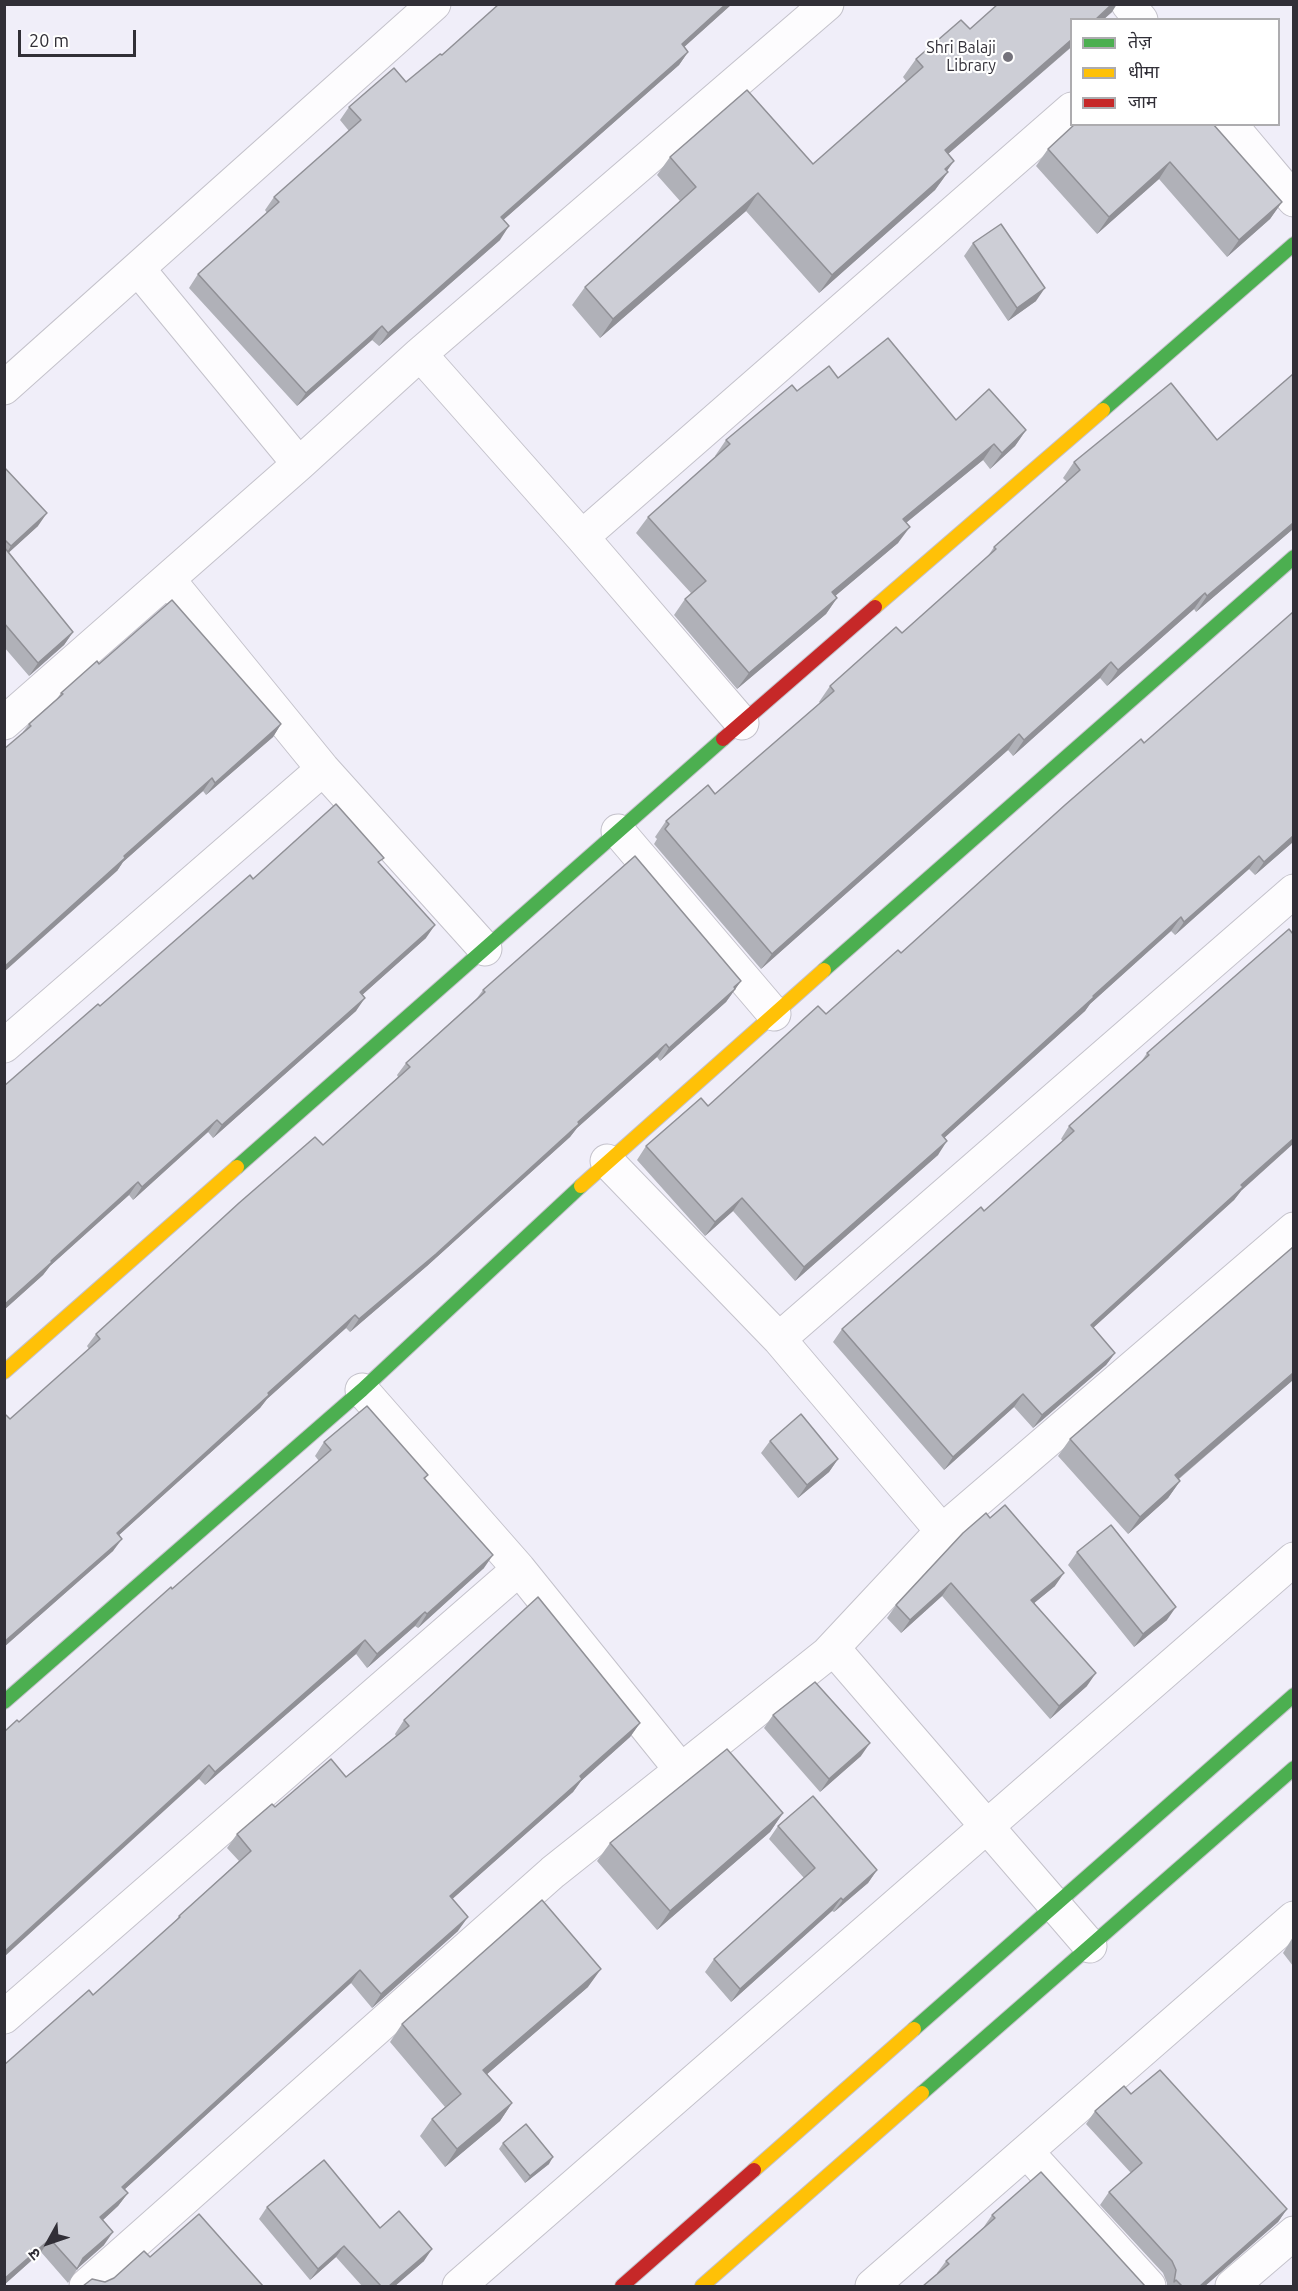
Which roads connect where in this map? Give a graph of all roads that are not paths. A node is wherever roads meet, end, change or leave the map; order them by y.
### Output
1 (434, 4) edge
2 (827, 4) edge
3 (1128, 4) edge
4 (1139, 18) edge
5 (1070, 110) edge
6 (1232, 126) edge
7 (1293, 200) edge
8 (1293, 244) edge
9 (139, 270) junction
10 (420, 354) junction
11 (4, 388) edge
12 (299, 464) junction
13 (582, 537) junction
14 (1293, 556) edge
15 (168, 579) junction
16 (4, 723) edge
17 (741, 723) junction
18 (323, 769) junction
19 (618, 831) junction
20 (1293, 891) edge
21 (484, 949) junction
22 (774, 1014) junction
23 (4, 1046) edge
24 (607, 1161) junction
25 (1293, 1228) edge
26 (779, 1339) junction
27 (4, 1372) edge
28 (362, 1390) junction
29 (942, 1531) junction
30 (1293, 1559) edge
31 (519, 1569) junction
32 (833, 1648) junction
33 (1293, 1695) edge
34 (4, 1702) edge
35 (1293, 1768) edge
36 (681, 1770) junction
37 (987, 1826) junction
38 (1055, 1906) junction
39 (1293, 1918) edge
40 (1090, 1946) junction
41 (4, 2017) edge
42 (1027, 2152) junction
43 (1293, 2233) edge
44 (86, 2286) edge
45 (459, 2286) edge
46 (622, 2286) edge
47 (702, 2286) edge
48 (872, 2286) edge
49 (1149, 2286) edge
50 (1232, 2286) edge

1 - 9 street
2 - 10 street
3 - 4 street
5 - 13 street
6 - 7 street
8 - 17 street
9 - 11 street
9 - 12 street
10 - 12 street
10 - 13 street
12 - 15 street
13 - 17 street
14 - 22 street
15 - 16 street
15 - 18 street
17 - 19 street
18 - 21 street
18 - 23 street
19 - 21 street
19 - 22 street
20 - 26 street
21 - 27 street
22 - 24 street
24 - 26 street
24 - 28 street
25 - 29 street
26 - 29 street
28 - 31 street
28 - 34 street
29 - 32 street
30 - 37 street
31 - 36 street
31 - 41 street
32 - 36 street
32 - 37 street
33 - 38 street
35 - 40 street
36 - 44 street
37 - 38 street
37 - 45 street
38 - 40 street
38 - 46 street
39 - 42 street
40 - 47 street
42 - 48 street
42 - 49 street
43 - 50 street

